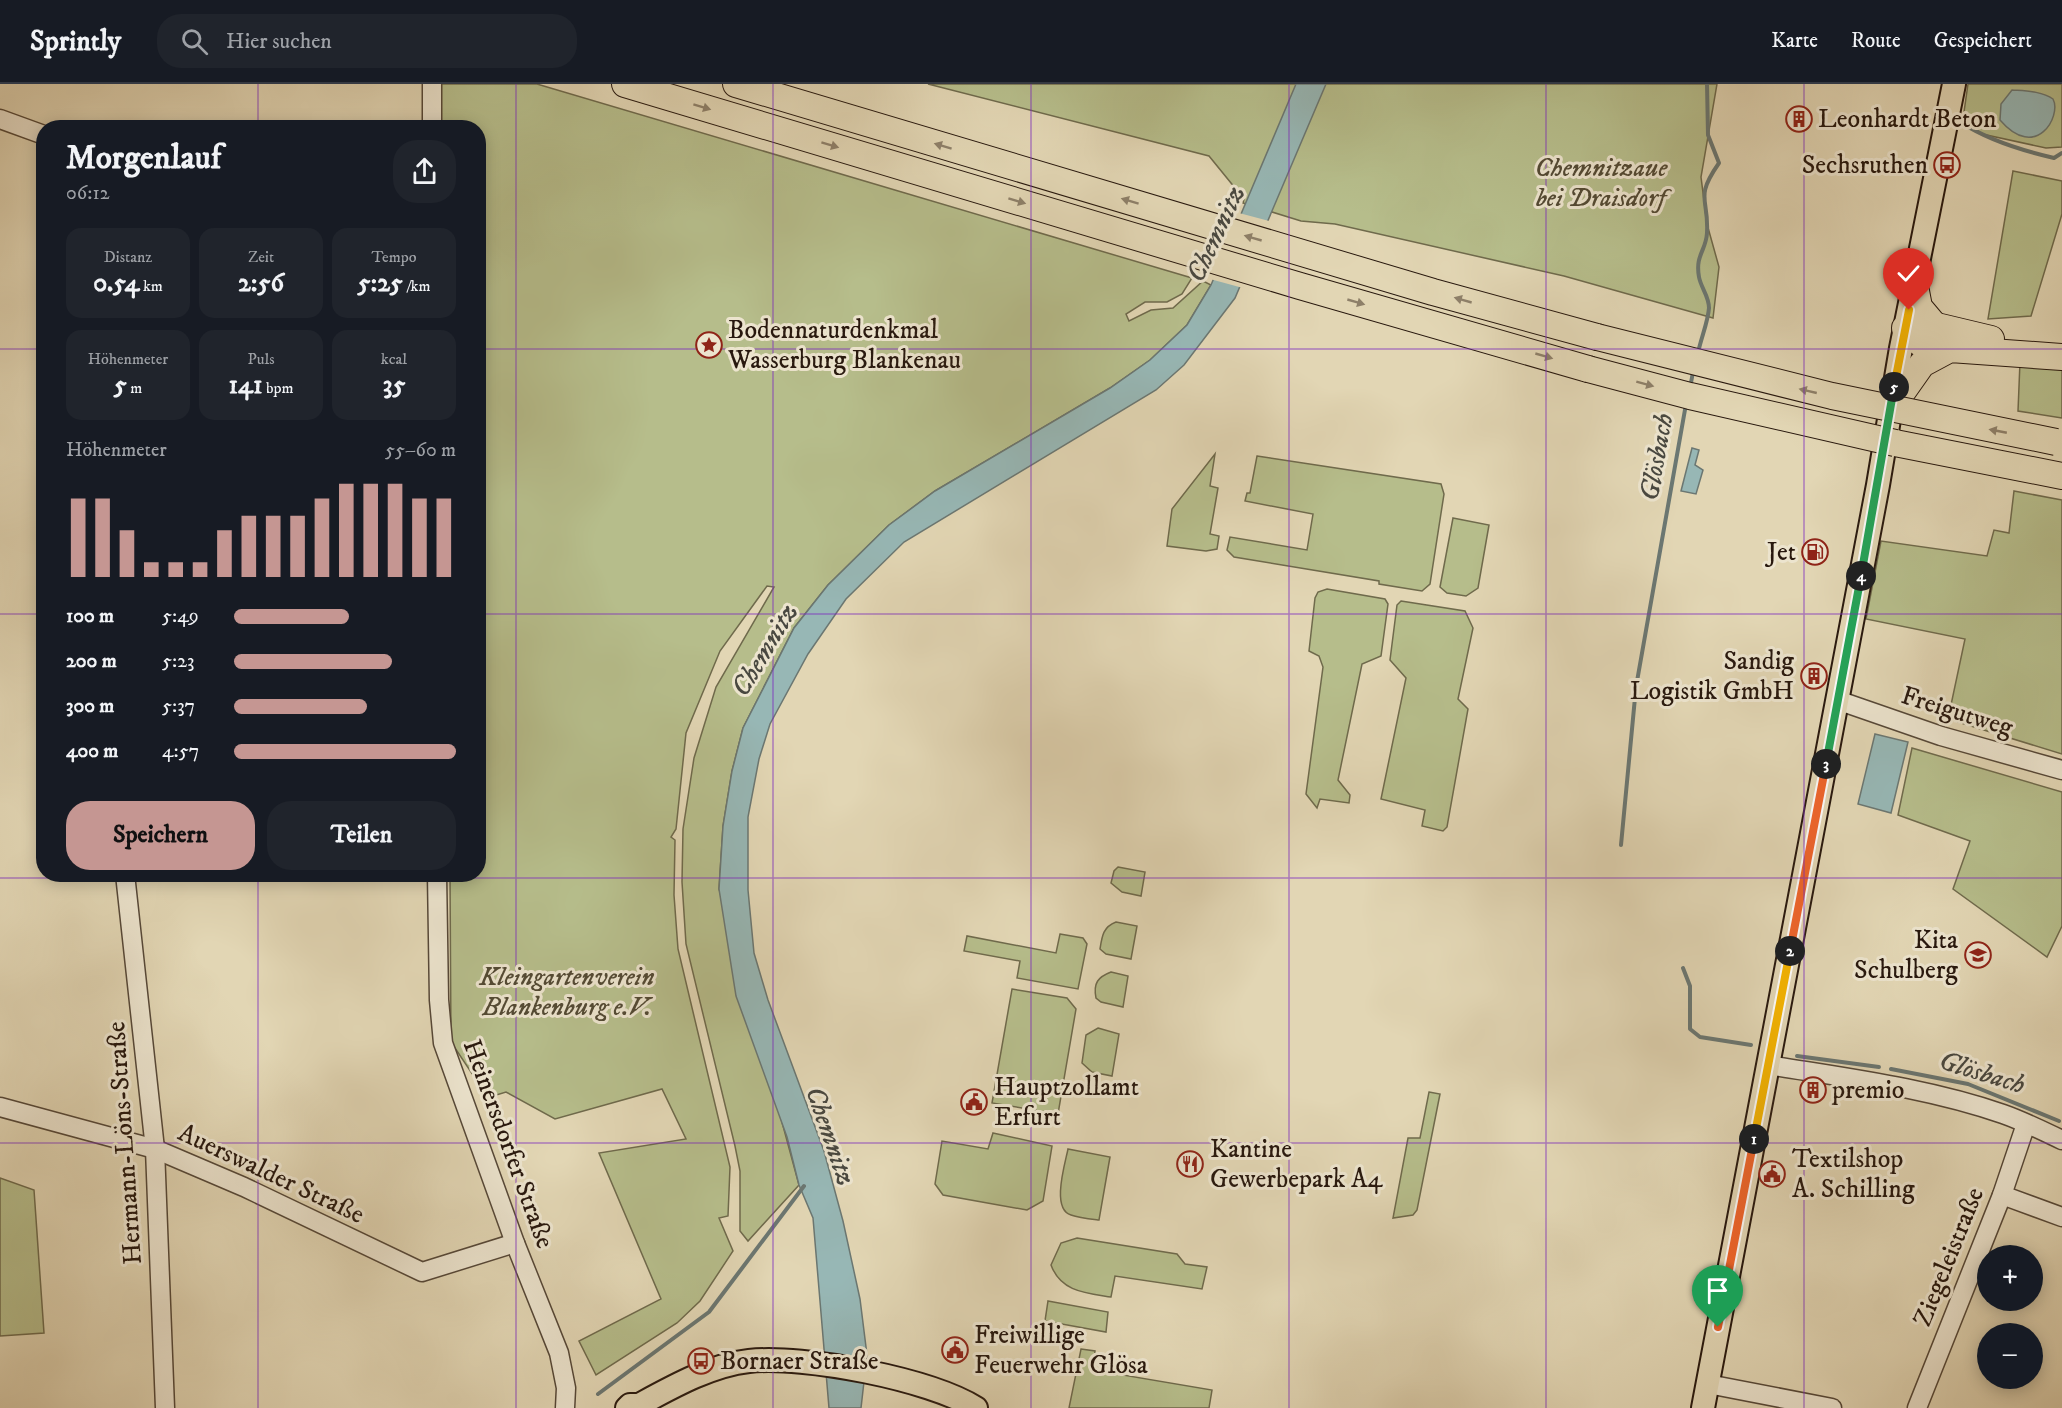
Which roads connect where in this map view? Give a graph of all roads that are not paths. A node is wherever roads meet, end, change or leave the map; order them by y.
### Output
1 (432, 84) edge
2 (625, 84) edge
3 (736, 84) edge
4 (1954, 84) edge
5 (0, 119) edge
6 (432, 120) edge
7 (36, 132) edge
8 (1914, 281) junction
9 (1935, 326) junction
10 (1905, 328) junction
11 (1950, 349) junction
12 (2051, 355) edge
13 (1891, 408) junction
14 (2056, 439) edge
15 (2056, 475) edge
16 (1837, 700) junction
17 (2062, 770) edge
18 (126, 882) edge
19 (437, 882) edge
20 (1768, 1065) junction
21 (0, 1107) edge
22 (2026, 1124) junction
23 (2062, 1140) edge
24 (155, 1149) junction
25 (2002, 1195) junction
26 (2062, 1217) edge
27 (515, 1243) junction
28 (1708, 1383) junction
29 (566, 1388) junction
30 (635, 1407) edge
31 (165, 1408) edge
32 (565, 1408) edge
33 (577, 1408) edge
34 (976, 1408) edge
35 (1703, 1408) edge
36 (1832, 1408) edge
37 (1917, 1408) edge

1 - 6 street
2 -> 15 highway, bridge
14 -> 3 highway, bridge
4 - 8 main road
5 - 7 street
8 - 9 highway
8 - 10 main road
9 - 10 highway
9 - 12 highway
10 - 11 highway
10 - 13 main road
11 - 12 highway
11 - 13 highway
13 - 16 main road
16 - 17 street, Freigutweg
16 - 20 main road
18 - 24 street, Hermann-Löns-Straße
19 - 27 street, Heinersdorfer Straße
20 - 22 street
20 - 28 main road
21 - 24 street, Auerswalder Straße
22 - 23 street
22 - 25 street, Ziegeleistraße
24 - 27 street, Auerswalder Straße
24 - 31 street, Hermann-Löns-Straße
25 - 26 street
25 - 37 street, Ziegeleistraße
27 - 29 street, Heinersdorfer Straße
28 - 35 main road
28 - 36 street
29 - 32 street, Heinersdorfer Straße
29 - 33 street, Heinersdorfer Straße
30 - 34 main road

